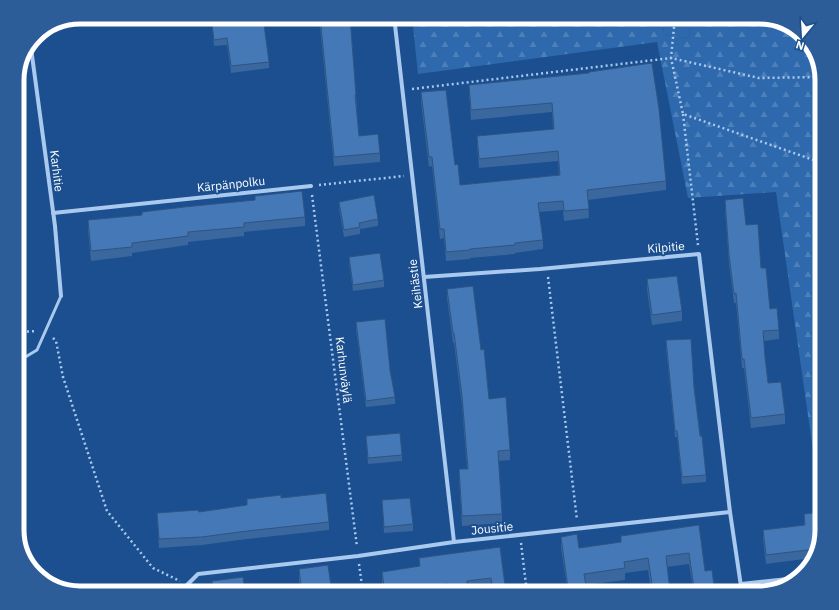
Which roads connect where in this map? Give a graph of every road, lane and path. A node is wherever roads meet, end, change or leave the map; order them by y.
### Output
1 (674, 24) edge
2 (395, 25) dead end
3 (32, 52) edge
4 (671, 58) junction
5 (815, 77) edge
6 (402, 90) junction
7 (683, 114) junction
8 (815, 161) edge
9 (412, 175) junction
10 (311, 186) junction
11 (53, 213) junction
12 (699, 254) junction
13 (547, 268) junction
14 (424, 277) junction
15 (61, 296) joint
16 (46, 330) junction
17 (24, 332) edge
18 (24, 358) edge
19 (730, 512) junction
20 (578, 528) junction
21 (519, 535) junction
22 (454, 542) junction
23 (358, 556) junction
24 (785, 579) edge
25 (741, 584) joint
26 (187, 585) joint
27 (362, 586) edge
28 (526, 586) edge

1 - 4 path
2 - 6 street, Keihästie
3 - 11 street, Karhitie
4 - 5 path
4 - 6 path
4 - 7 path
6 - 9 street, Keihästie
7 - 8 path
7 - 12 path
9 - 10 path
9 - 14 street, Keihästie
10 - 11 street, Kärpänpolku
10 - 23 path, Karhunväylä
11 - 15 street, Karhitie
12 - 13 street, Kilpitie
12 - 19 street, Kilpitie
13 - 14 street, Kilpitie
13 - 20 path
14 - 22 street, Keihästie
15 - 16 lane
16 - 17 path
16 - 18 lane
16 - 26 path
19 - 20 street, Jousitie
19 - 25 street
20 - 21 street, Jousitie
21 - 22 street, Jousitie
21 - 28 path
22 - 23 street, Jousitie
23 - 26 street, Jousitie
23 - 27 path, Karhunväylä
24 - 25 street

